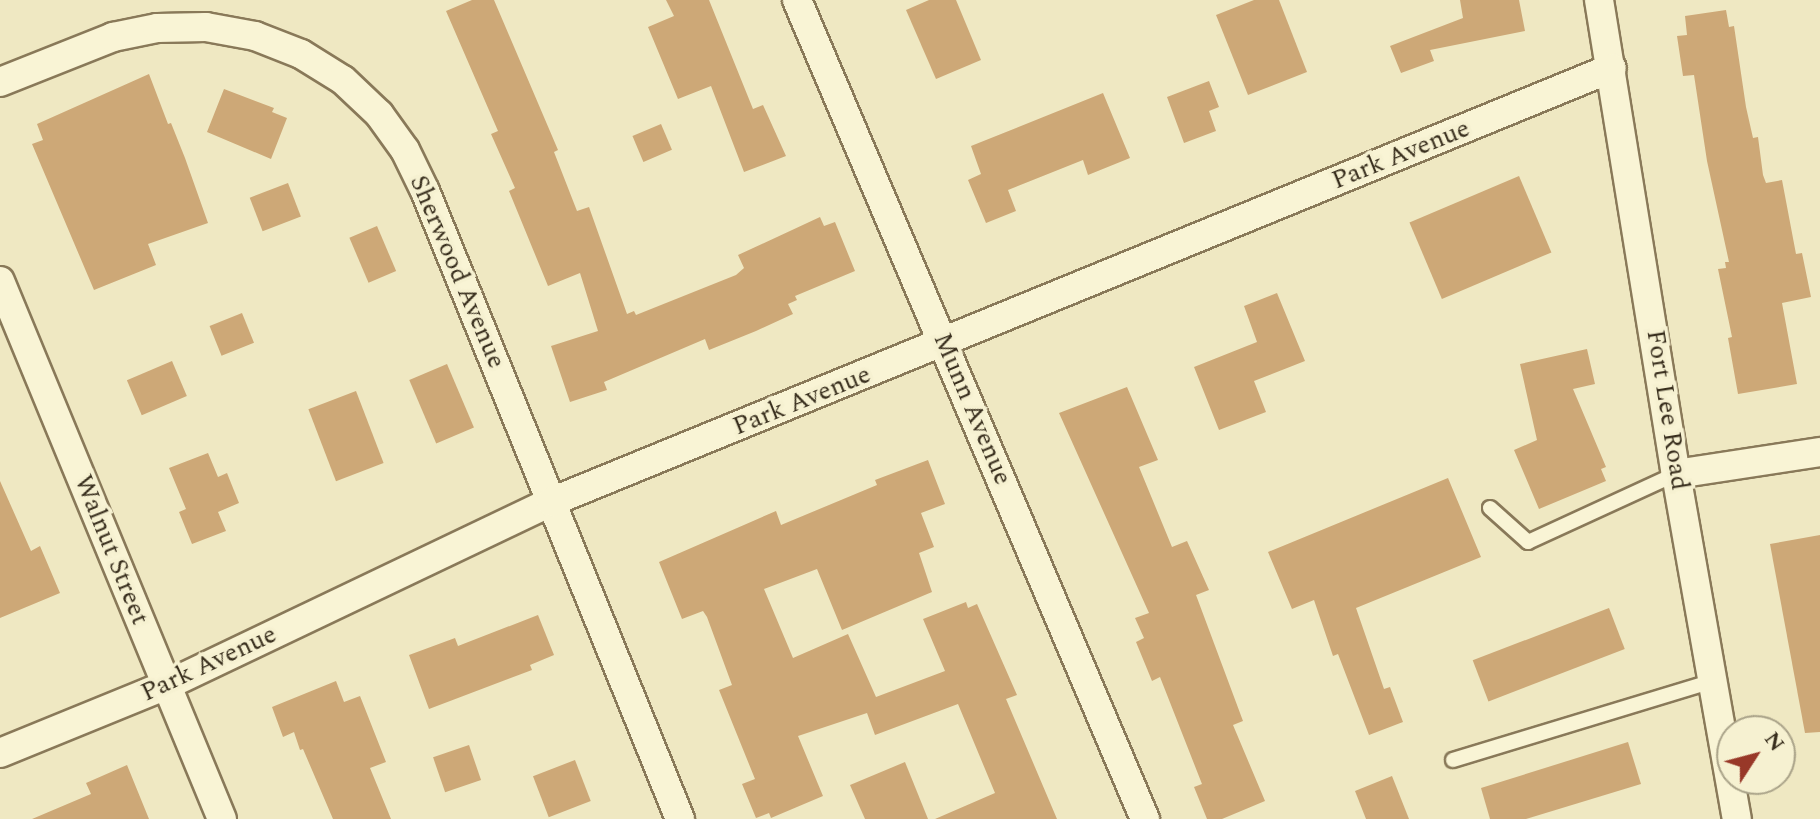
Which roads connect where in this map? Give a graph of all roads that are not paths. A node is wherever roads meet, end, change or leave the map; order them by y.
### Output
1 (797, 0) edge
2 (1599, 0) edge
3 (1612, 68) junction
4 (0, 82) edge
5 (0, 281) edge
6 (944, 343) junction
7 (1820, 452) edge
8 (1676, 474) junction
9 (551, 502) junction
10 (1490, 508) dead end
11 (1713, 681) junction
12 (167, 685) junction
13 (0, 753) edge
14 (1453, 760) dead end
15 (222, 819) edge
16 (680, 819) edge
17 (1145, 819) edge
18 (1737, 819) edge

1 - 6 street, Munn Avenue
2 - 3 street, Fort Lee Road
3 - 6 street, Park Avenue
3 - 8 street, Fort Lee Road
4 - 9 street, Sherwood Avenue
5 - 12 street, Walnut Street
6 - 9 street, Park Avenue
6 - 17 street, Munn Avenue
7 - 8 street
8 - 10 lane
8 - 11 street, Fort Lee Road
9 - 12 street, Park Avenue
9 - 16 street, Sherwood Avenue
11 - 14 lane
11 - 18 street, Fort Lee Road
12 - 13 street, Park Avenue
12 - 15 street, Walnut Street

